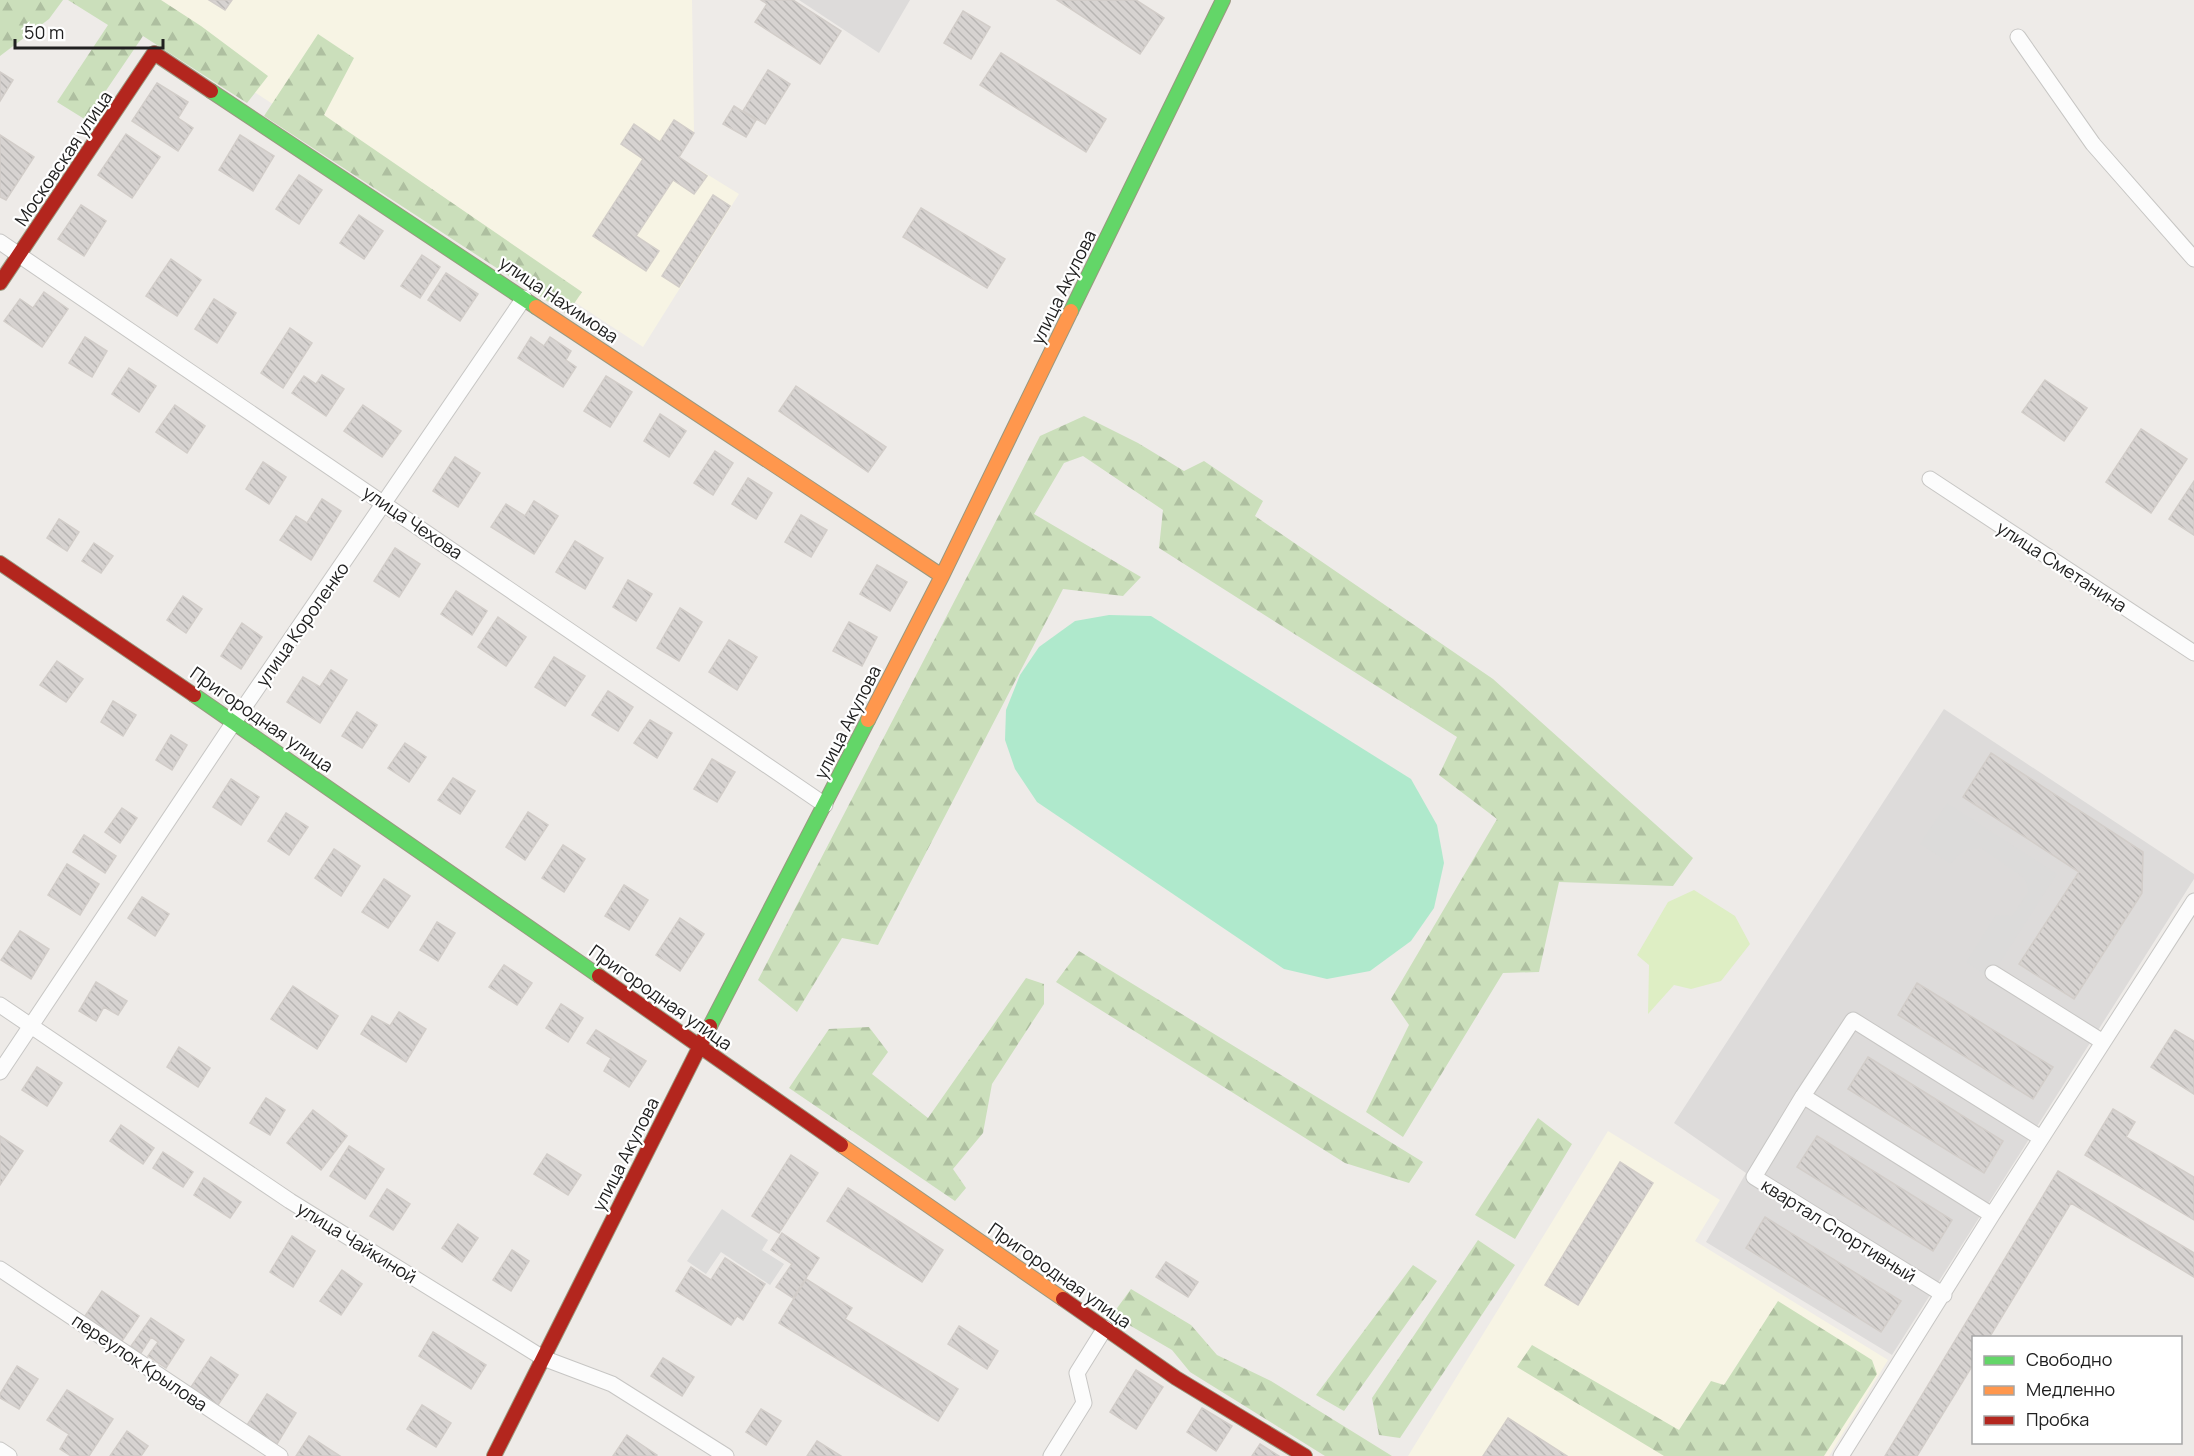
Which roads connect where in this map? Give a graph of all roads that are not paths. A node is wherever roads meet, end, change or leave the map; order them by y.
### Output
1 (1223, 0) edge
2 (2018, 37) dead end
3 (154, 53) joint
4 (0, 242) edge
5 (20, 255) junction
6 (2194, 259) edge
7 (0, 283) edge
8 (525, 298) junction
9 (1930, 479) dead end
10 (385, 503) junction
11 (0, 562) edge
12 (942, 576) junction
13 (2194, 653) edge
14 (234, 722) junction
15 (825, 805) junction
16 (2194, 901) edge
17 (1993, 973) dead end
18 (0, 1005) edge
19 (31, 1026) junction
20 (2103, 1042) junction
21 (700, 1045) junction
22 (0, 1072) edge
23 (1803, 1096) junction
24 (2042, 1138) junction
25 (1992, 1215) junction
26 (0, 1269) edge
27 (1944, 1295) junction
28 (1105, 1329) junction
29 (543, 1358) junction
30 (0, 1450) edge
31 (9, 1456) edge
32 (280, 1456) edge
33 (494, 1456) edge
34 (726, 1456) edge
35 (1051, 1456) edge
36 (1305, 1456) edge
37 (1841, 1456) edge

1 - 12 main road, улица Акулова
2 - 6 street
3 - 5 main road, Московская улица
3 - 8 main road, улица Нахимова
4 - 5 street, улица Чехова
5 - 7 main road, Московская улица
5 - 10 street, улица Чехова
8 - 10 street, улица Короленко
8 - 12 main road, улица Нахимова
9 - 13 street, улица Сметанина
10 - 14 street, улица Короленко
10 - 15 street, улица Чехова
11 - 14 main road, Пригородная улица
12 - 15 main road, улица Акулова
14 - 19 street, улица Короленко
14 - 21 main road, Пригородная улица
15 - 21 main road, улица Акулова
16 - 20 street
17 - 20 street
18 - 19 street, улица Чайкиной
19 - 22 street, улица Короленко
19 - 29 street, улица Чайкиной
20 - 24 street
21 - 28 main road, Пригородная улица
21 - 29 main road, улица Акулова
23 - 24 street, квартал Спортивный
23 - 25 street
23 - 27 street, квартал Спортивный
24 - 25 street
25 - 27 street
26 - 32 street, переулок Крылова
27 - 37 street
28 - 35 street
28 - 36 main road, Пригородная улица
29 - 33 main road, улица Акулова
29 - 34 street, улица Чайкиной
30 - 31 street

